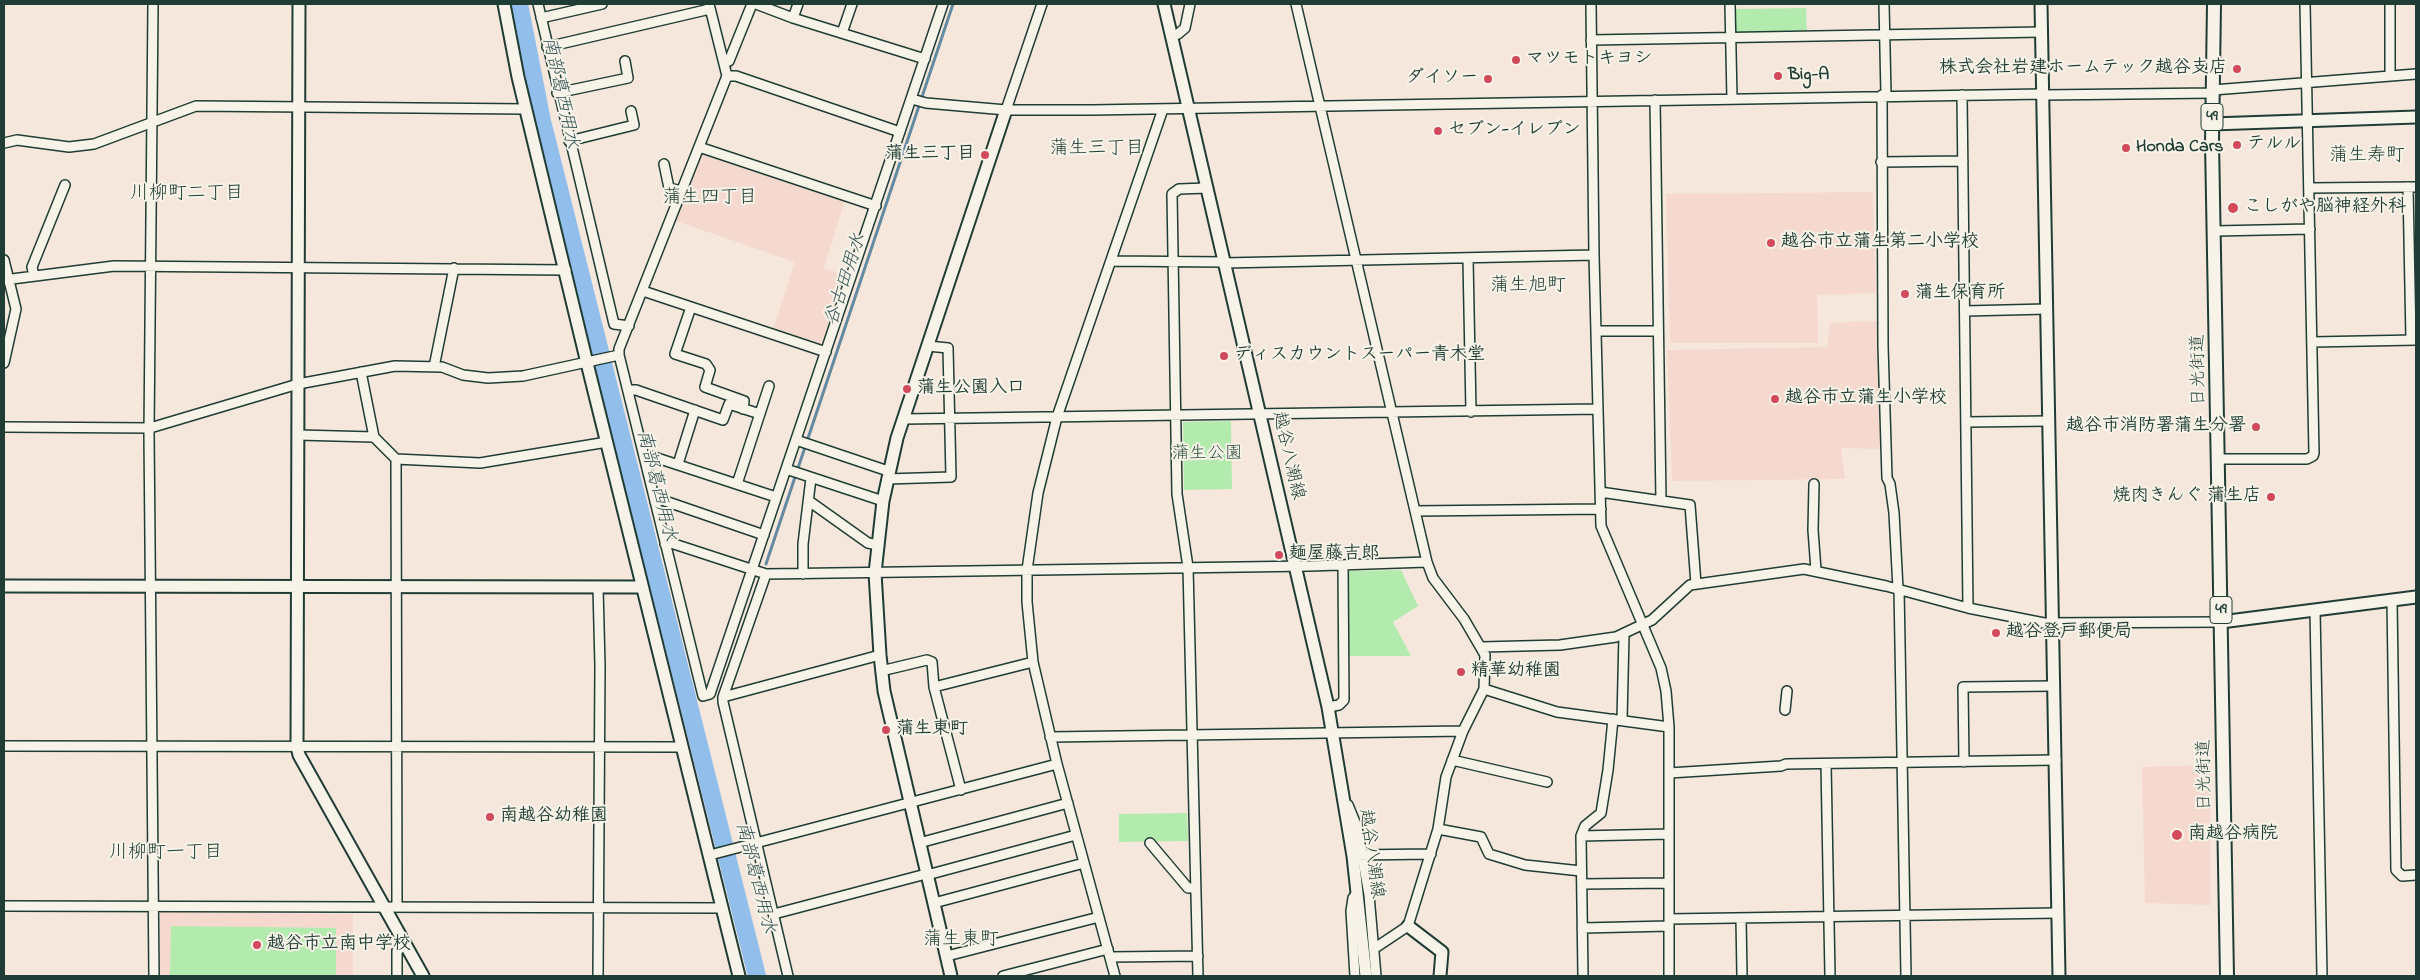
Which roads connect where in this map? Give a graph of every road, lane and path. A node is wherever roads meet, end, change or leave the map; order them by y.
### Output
1 (153, 4) edge
2 (299, 4) edge
3 (504, 4) edge
4 (538, 4) edge
5 (602, 4) edge
6 (754, 4) edge
7 (798, 4) edge
8 (852, 4) edge
9 (943, 4) edge
10 (1042, 4) edge
11 (1164, 4) edge
12 (1190, 4) edge
13 (1296, 4) edge
14 (1591, 4) edge
15 (1730, 4) edge
16 (1884, 4) edge
17 (2041, 4) edge
18 (2214, 4) edge
19 (2305, 4) edge
20 (2390, 4) edge
21 (709, 6) edge
22 (541, 18) junction
23 (793, 18) junction
24 (2042, 32) junction
25 (842, 34) junction
26 (1886, 34) junction
27 (1172, 36) junction
28 (1731, 37) junction
29 (1591, 40) junction
30 (547, 47) junction
31 (924, 59) junction
32 (625, 61) dead end
33 (724, 64) junction
34 (2416, 74) edge
35 (727, 76) junction
36 (2390, 76) junction
37 (2306, 82) junction
38 (2213, 91) junction
39 (557, 93) junction
40 (2043, 94) junction
41 (1884, 95) junction
42 (1962, 95) junction
43 (912, 99) junction
44 (1732, 99) junction
45 (1592, 100) junction
46 (1655, 100) junction
47 (298, 106) junction
48 (1320, 106) junction
49 (1164, 108) junction
50 (1189, 108) junction
51 (526, 109) junction
52 (1006, 110) junction
53 (631, 111) dead end
54 (2416, 117) edge
55 (2307, 120) junction
56 (152, 122) junction
57 (2212, 124) junction
58 (900, 132) junction
59 (569, 141) junction
60 (4, 142) edge
61 (699, 147) junction
62 (1881, 162) junction
63 (1963, 162) junction
64 (664, 164) dead end
65 (64, 185) dead end
66 (2412, 187) edge
67 (1207, 188) junction
68 (2309, 188) junction
69 (682, 191) junction
70 (876, 206) junction
71 (2310, 230) junction
72 (2215, 231) junction
73 (1594, 255) junction
74 (1468, 258) junction
75 (1357, 259) junction
76 (4, 260) edge
77 (1112, 261) junction
78 (1173, 261) junction
79 (1224, 262) junction
80 (150, 266) junction
81 (299, 266) junction
82 (454, 268) junction
83 (566, 270) junction
84 (34, 276) junction
85 (6, 280) edge
86 (643, 291) junction
87 (691, 307) junction
88 (2048, 309) junction
89 (1965, 311) junction
90 (628, 326) junction
91 (1596, 331) junction
92 (1658, 331) junction
93 (2414, 340) edge
94 (2312, 342) junction
95 (928, 346) junction
96 (826, 352) junction
97 (617, 355) junction
98 (590, 362) junction
99 (4, 363) edge
100 (434, 367) junction
101 (361, 372) junction
102 (298, 384) junction
103 (769, 386) dead end
104 (628, 390) junction
105 (743, 409) junction
106 (1598, 409) junction
107 (695, 410) junction
108 (1393, 411) junction
109 (1471, 412) junction
110 (760, 414) junction
111 (1260, 415) junction
112 (1175, 416) junction
113 (1057, 417) junction
114 (904, 420) junction
115 (949, 420) junction
116 (2049, 421) junction
117 (1966, 422) junction
118 (4, 427) edge
119 (150, 428) junction
120 (298, 435) junction
121 (374, 437) junction
122 (796, 440) junction
123 (607, 442) junction
124 (644, 456) junction
125 (396, 459) junction
126 (2219, 460) junction
127 (678, 464) junction
128 (786, 469) junction
129 (887, 475) junction
130 (811, 478) junction
131 (737, 484) junction
132 (1814, 484) dead end
133 (1600, 492) junction
134 (776, 497) junction
135 (809, 501) junction
136 (882, 501) junction
137 (1660, 501) junction
138 (655, 502) junction
139 (1601, 509) junction
140 (1416, 511) junction
141 (764, 535) junction
142 (665, 544) junction
143 (878, 545) junction
144 (1427, 562) junction
145 (1343, 565) junction
146 (1188, 566) junction
147 (1295, 566) junction
148 (752, 570) junction
149 (1027, 570) junction
150 (1816, 570) junction
151 (875, 573) junction
152 (766, 574) junction
153 (803, 574) junction
154 (1696, 584) junction
155 (4, 586) edge
156 (298, 586) junction
157 (397, 586) junction
158 (151, 587) junction
159 (598, 587) junction
160 (642, 587) junction
161 (1898, 589) junction
162 (2416, 597) edge
163 (2392, 600) junction
164 (1968, 608) junction
165 (2315, 610) junction
166 (2221, 622) junction
167 (2053, 624) junction
168 (1644, 626) junction
169 (1624, 634) junction
170 (1482, 647) junction
171 (880, 655) junction
172 (1033, 662) junction
173 (881, 671) junction
174 (2054, 686) junction
175 (934, 687) junction
176 (1484, 689) junction
177 (1786, 691) dead end
178 (723, 697) junction
179 (1328, 707) junction
180 (1785, 710) dead end
181 (1617, 720) junction
182 (1669, 727) junction
183 (1463, 731) junction
184 (1333, 732) junction
185 (1192, 734) junction
186 (1050, 737) junction
187 (4, 746) edge
188 (297, 746) junction
189 (396, 746) junction
190 (151, 747) junction
191 (682, 747) junction
192 (599, 748) junction
193 (1452, 760) junction
194 (2056, 760) junction
195 (1964, 762) junction
196 (1902, 763) junction
197 (1057, 764) junction
198 (1826, 764) junction
199 (1669, 773) junction
200 (1547, 782) dead end
201 (961, 790) junction
202 (910, 802) junction
203 (1068, 803) junction
204 (1438, 829) junction
205 (1669, 834) junction
206 (1076, 835) junction
207 (1581, 836) junction
208 (756, 843) junction
209 (919, 843) junction
210 (1150, 843) dead end
211 (713, 854) junction
212 (1431, 854) junction
213 (1358, 855) junction
214 (1084, 863) junction
215 (1582, 871) junction
216 (926, 874) junction
217 (2416, 875) edge
218 (1668, 883) junction
219 (1582, 884) junction
220 (1196, 888) junction
221 (1358, 891) junction
222 (934, 903) junction
223 (4, 906) edge
224 (154, 906) junction
225 (391, 907) junction
226 (598, 908) junction
227 (722, 908) junction
228 (2058, 913) junction
229 (774, 914) junction
230 (1905, 915) junction
231 (1829, 916) junction
232 (1099, 917) junction
233 (1741, 918) junction
234 (1669, 923) junction
235 (1408, 926) junction
236 (1582, 928) junction
237 (405, 944) junction
238 (1375, 948) junction
239 (1109, 953) junction
240 (947, 956) junction
241 (1198, 956) junction
242 (1017, 974) edge
243 (154, 976) edge
244 (397, 976) edge
245 (423, 976) edge
246 (598, 976) edge
247 (739, 976) edge
248 (788, 976) edge
249 (951, 976) edge
250 (1003, 976) edge
251 (1115, 976) edge
252 (1198, 976) edge
253 (1355, 976) edge
254 (1366, 976) edge
255 (1376, 976) edge
256 (1440, 976) edge
257 (1582, 976) edge
258 (1670, 976) edge
259 (1742, 976) edge
260 (1830, 976) edge
261 (1906, 976) edge
262 (2059, 976) edge
263 (2227, 976) edge
264 (2322, 976) edge

1 - 56 street
2 - 47 street
3 - 51 street
4 - 22 street
5 - 22 street
6 - 23 street
6 - 33 street
7 - 23 street
8 - 25 street
9 - 31 street
10 - 52 street
11 - 27 street, 越谷八潮線
12 - 27 street
13 - 48 street
14 - 29 street
15 - 28 street
16 - 26 street
17 - 24 street
18 - 38 main road, 日光街道 / 49
19 - 37 street
20 - 36 street
21 - 30 street
21 - 33 street
22 - 30 street
23 - 25 street
24 - 26 street
24 - 40 street
25 - 31 street
26 - 28 street
26 - 41 street
27 - 50 street, 越谷八潮線
28 - 29 street
28 - 44 street
29 - 45 street
30 - 39 street
31 - 43 street
32 - 39 street
33 - 35 street
34 - 36 street
35 - 58 street
35 - 61 street
36 - 37 street
37 - 38 street
37 - 55 street
38 - 40 street
38 - 57 main road, 日光街道 / 49
39 - 59 street
40 - 42 street
40 - 88 street
41 - 42 street
41 - 44 street
41 - 62 street
42 - 63 street
43 - 52 street
43 - 58 street
44 - 46 street
45 - 46 street
45 - 48 street
45 - 73 street
46 - 92 street
47 - 51 street
47 - 56 street
47 - 81 street
48 - 50 street
48 - 75 street
49 - 50 street
49 - 52 street
49 - 77 street
50 - 67 street, 越谷八潮線
51 - 83 street
52 - 95 street
53 - 59 street
54 - 55 street
55 - 57 street
55 - 68 street
56 - 60 street
56 - 80 street
57 - 72 main road, 日光街道 / 49
58 - 70 street
59 - 90 street
61 - 69 street
61 - 70 street
62 - 63 street
62 - 161 street
63 - 89 street
64 - 69 street
65 - 84 street
66 - 68 street
66 - 93 street
67 - 78 street
67 - 79 street, 越谷八潮線
68 - 71 street
69 - 86 street
70 - 96 street
71 - 72 street
71 - 94 street
72 - 126 main road, 日光街道 / 49
73 - 74 street
73 - 91 street
74 - 75 street
74 - 109 street
75 - 79 street
75 - 108 street
76 - 85 street
77 - 78 street
77 - 113 street
78 - 79 street
78 - 112 street
79 - 111 street, 越谷八潮線
80 - 81 street
80 - 84 street
80 - 119 street
81 - 82 street
81 - 102 street
82 - 83 street
82 - 100 street
83 - 98 street
84 - 85 street
85 - 99 street
86 - 87 street
86 - 90 street
87 - 96 street
87 - 105 street
88 - 89 street
88 - 116 street
89 - 117 street
90 - 97 street
91 - 92 street
91 - 106 street
92 - 137 street
93 - 94 street
94 - 126 street
95 - 114 street
95 - 115 street
96 - 122 street
97 - 98 street
97 - 104 street
98 - 100 street
98 - 123 street
100 - 101 street
101 - 102 street
101 - 121 street
102 - 119 street
102 - 120 street
103 - 110 street
104 - 107 street
104 - 124 street
105 - 107 street
105 - 110 street
106 - 109 street
106 - 133 street
107 - 127 street
108 - 109 street
108 - 111 street
108 - 140 street
110 - 131 street
111 - 112 street
111 - 147 street, 越谷八潮線
112 - 113 street
112 - 146 street
113 - 115 street
113 - 149 street
114 - 115 street
114 - 129 street
115 - 129 street
116 - 117 street
116 - 167 street
117 - 164 street
118 - 119 street
119 - 158 street
120 - 121 street
120 - 156 street
121 - 125 street
122 - 128 street
122 - 129 street
123 - 125 street
123 - 160 street
124 - 127 street
124 - 138 street
125 - 157 street
126 - 166 main road, 日光街道 / 49
127 - 131 street
128 - 130 street
128 - 134 street
129 - 136 street
130 - 135 street
130 - 136 street
131 - 134 street
132 - 150 street
133 - 137 street
133 - 139 street
134 - 141 street
135 - 143 street
135 - 153 street
136 - 143 street
137 - 154 street
138 - 141 street
138 - 142 street
139 - 140 street
139 - 168 street
140 - 144 street
141 - 148 street
142 - 148 street
142 - 148 street
143 - 151 street
144 - 145 street
144 - 170 street
145 - 147 street
145 - 179 street
146 - 147 street
146 - 149 street
146 - 185 street
147 - 179 street, 越谷八潮線
148 - 152 street
149 - 151 street
149 - 172 street
150 - 154 street
150 - 161 street
151 - 153 street
151 - 171 street
152 - 153 street
152 - 178 street
154 - 168 street
155 - 158 street
156 - 157 street
156 - 158 street
156 - 188 street
157 - 159 street
157 - 189 street
158 - 190 street
159 - 160 street
159 - 192 street
160 - 191 street
161 - 164 street
161 - 196 street
162 - 163 street
163 - 165 street
163 - 217 street
164 - 167 street
165 - 166 street
165 - 264 street
166 - 167 street
166 - 263 main road, 日光街道 / 49
167 - 174 street
168 - 169 street
168 - 182 street
169 - 170 street
169 - 181 street
170 - 176 street
171 - 173 street
171 - 178 street
172 - 175 street
172 - 186 street
173 - 175 street
173 - 202 street
174 - 194 street
174 - 195 street
175 - 201 street
176 - 181 street
176 - 183 street
177 - 180 street
178 - 208 street
179 - 184 street, 越谷八潮線
181 - 182 street
181 - 207 street
182 - 199 street
183 - 184 street
183 - 193 street
184 - 185 street
184 - 213 street, 越谷八潮線
185 - 186 street
185 - 220 street
186 - 197 street
187 - 190 street
188 - 189 street
188 - 190 street
188 - 225 street
189 - 192 street
189 - 225 street
190 - 224 street
191 - 192 street
191 - 211 street
192 - 226 street
193 - 200 street
193 - 204 street
194 - 195 street
194 - 228 street
195 - 196 street
196 - 198 street
196 - 230 street
197 - 201 street
197 - 203 street
198 - 199 street
198 - 231 street
199 - 205 street
201 - 202 street
202 - 208 street
202 - 209 street
203 - 206 street
203 - 209 street
204 - 212 street
204 - 215 street
205 - 207 street
205 - 218 street
206 - 214 street
206 - 216 street
207 - 215 street
208 - 211 street
208 - 229 street
209 - 216 street
210 - 220 street
211 - 227 street
212 - 213 street
212 - 235 street
213 - 221 street, 越谷八潮線
213 - 238 street
214 - 222 street
214 - 232 street
215 - 219 street
216 - 222 street
216 - 229 street
218 - 219 street
218 - 234 street
219 - 236 street
220 - 241 street
221 - 253 street
221 - 254 street, 越谷八潮線
222 - 240 street
223 - 224 street
224 - 225 street
224 - 243 street
225 - 226 street
225 - 237 street
226 - 227 street
226 - 246 street
227 - 247 street
228 - 230 street
228 - 262 street
229 - 248 street
230 - 231 street
230 - 261 street
231 - 233 street
231 - 260 street
232 - 239 street
232 - 240 street
233 - 234 street
233 - 259 street
234 - 236 street
234 - 258 street
235 - 238 street
235 - 256 street
236 - 257 street
237 - 244 street
237 - 245 street
238 - 255 street
239 - 241 street
239 - 242 street
239 - 251 street
240 - 249 street
241 - 252 street
242 - 250 street

